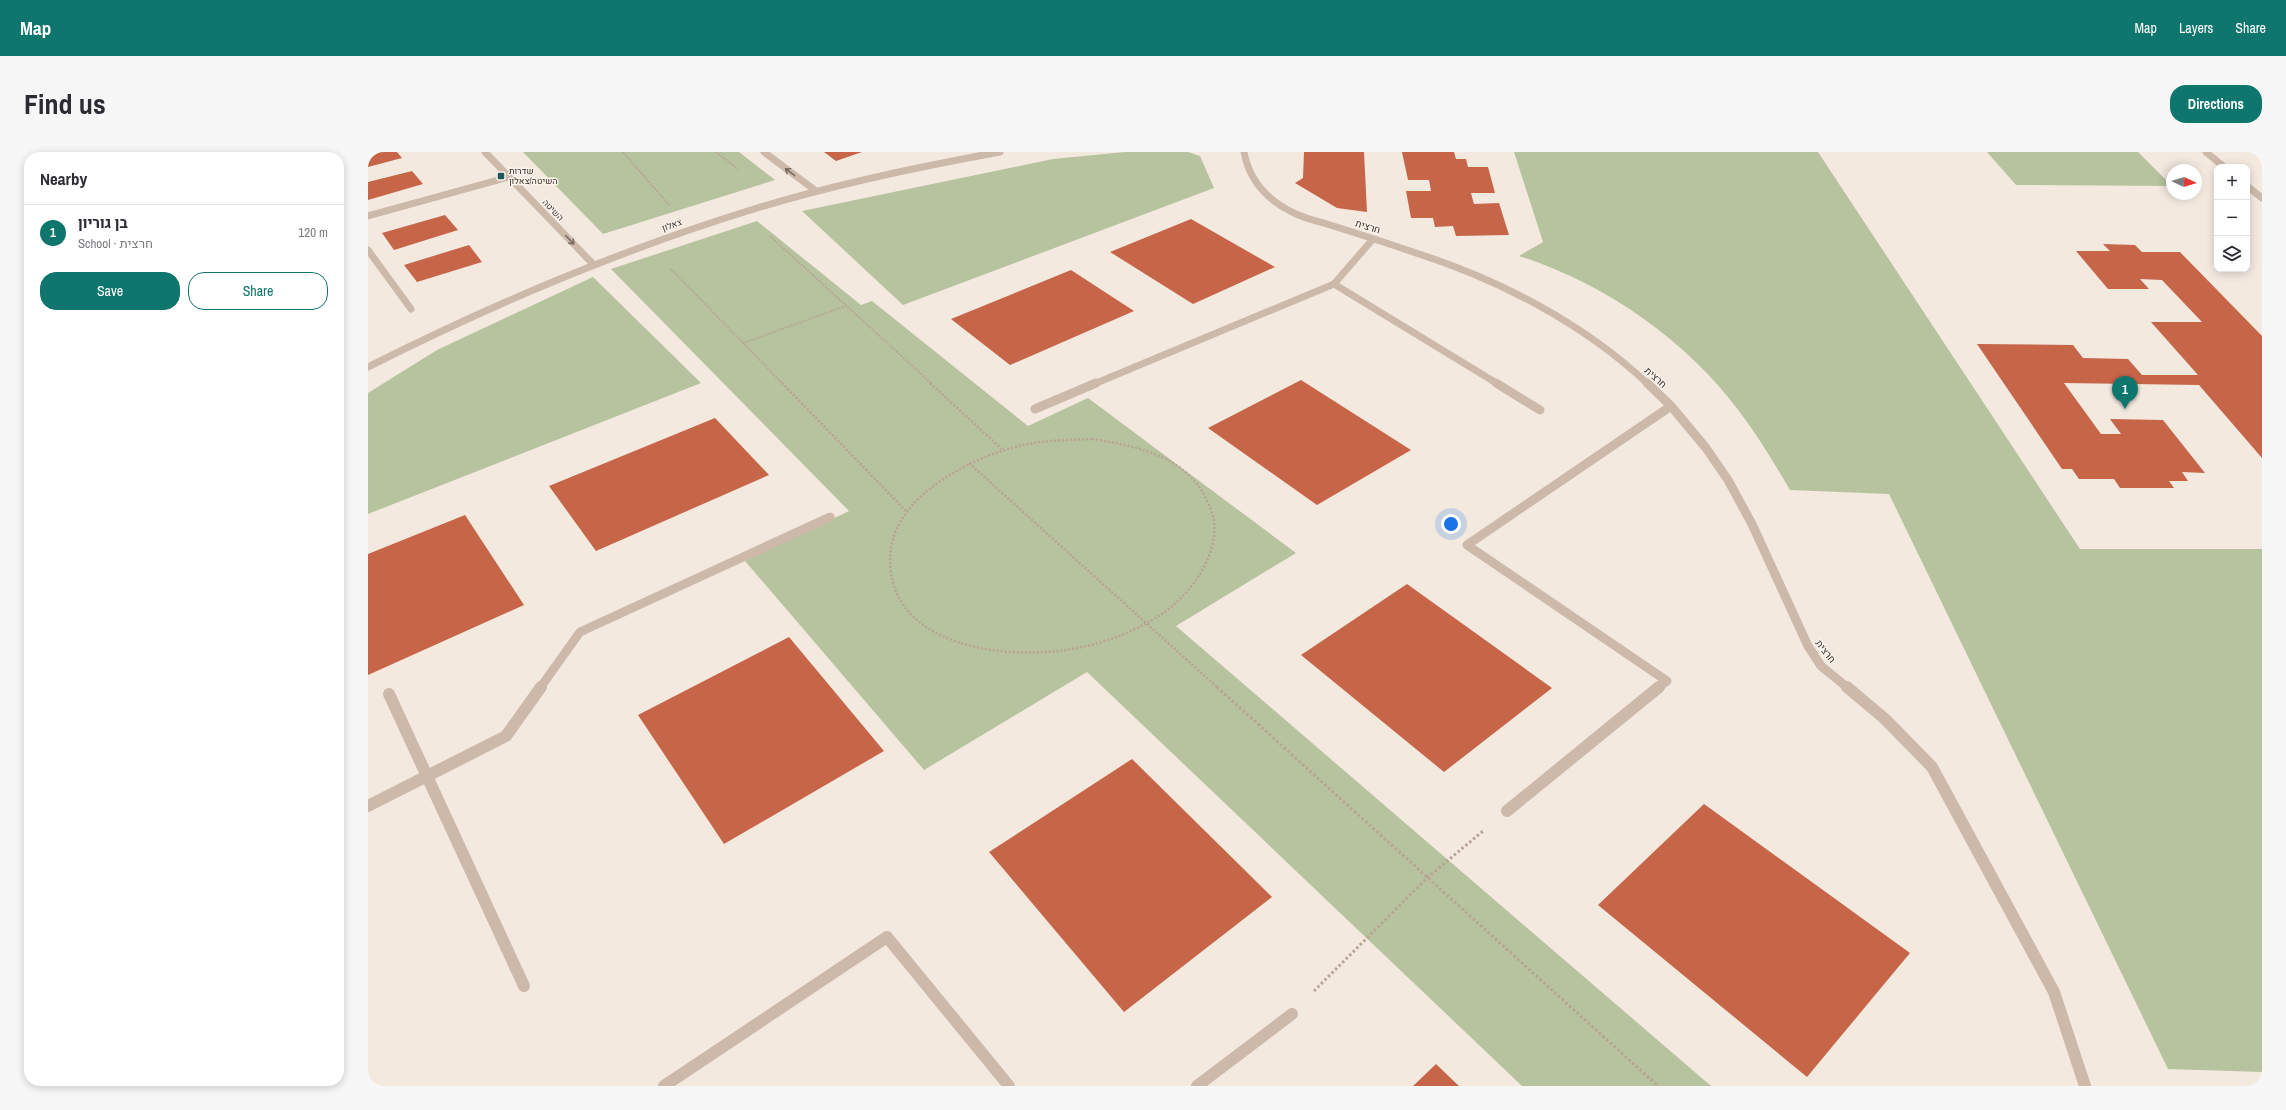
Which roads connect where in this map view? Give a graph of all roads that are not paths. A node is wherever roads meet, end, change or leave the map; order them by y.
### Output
1 (485, 152) edge
2 (764, 152) edge
3 (1000, 152) edge
4 (1244, 152) edge
5 (2206, 152) edge
6 (2220, 164) edge
7 (509, 177) junction
8 (2250, 188) edge
9 (816, 191) junction
10 (2262, 198) edge
11 (368, 216) edge
12 (1373, 239) junction
13 (368, 250) edge
14 (592, 263) junction
15 (1334, 284) junction
16 (411, 309) dead end
17 (368, 367) edge
18 (1671, 406) junction
19 (1035, 409) dead end
20 (1540, 410) dead end
21 (830, 516) dead end
22 (389, 694) dead end
23 (427, 776) junction
24 (368, 806) edge
25 (1507, 812) road end
26 (524, 986) dead end
27 (1292, 1014) road end
28 (664, 1086) edge
29 (1008, 1086) edge
30 (1196, 1086) edge
31 (2085, 1086) edge

1 - 7 street, השיטה
9 -> 2 street
3 - 9 street, צאלון
4 - 12 street, חרצית
5 - 6 street
7 - 11 street
7 -> 14 street, השיטה
8 - 10 street
9 - 14 street, צאלון
12 - 15 street
12 - 18 street, חרצית
13 - 16 street
14 - 17 street, צאלון
15 - 19 street
15 - 20 street
18 - 25 street
18 - 31 street, חרצית
21 - 23 street
22 - 23 street
23 - 24 street
23 - 26 street
27 - 30 street
28 - 29 street

